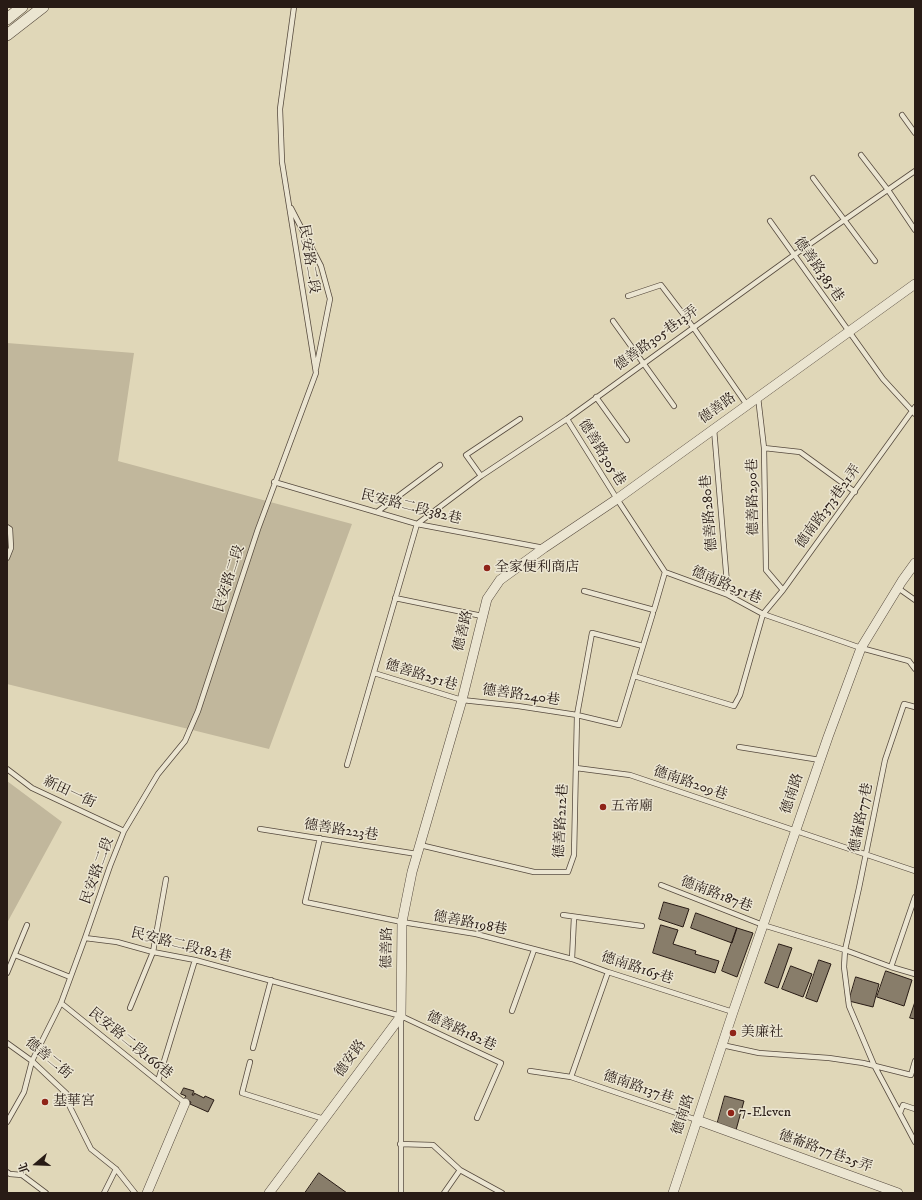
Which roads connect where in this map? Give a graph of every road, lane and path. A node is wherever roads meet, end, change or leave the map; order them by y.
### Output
1 (22, 7) edge
2 (43, 7) edge
3 (294, 7) edge
4 (7, 19) edge
5 (7, 35) edge
6 (902, 115) dead end
7 (915, 133) edge
8 (861, 155) dead end
9 (915, 171) edge
10 (813, 178) dead end
11 (888, 190) junction
12 (289, 205) junction
13 (845, 220) junction
14 (770, 221) dead end
15 (915, 230) edge
16 (794, 255) junction
17 (876, 261) dead end
18 (915, 284) edge
19 (628, 296) dead end
20 (613, 321) dead end
21 (693, 327) junction
22 (849, 332) junction
23 (643, 363) junction
24 (316, 373) junction
25 (596, 397) junction
26 (758, 397) junction
27 (747, 405) junction
28 (674, 406) dead end
29 (915, 407) edge
30 (913, 413) edge
31 (566, 418) junction
32 (520, 419) dead end
33 (714, 429) junction
34 (627, 440) dead end
35 (764, 448) junction
36 (440, 465) dead end
37 (481, 476) junction
38 (274, 482) junction
39 (855, 492) junction
40 (617, 499) junction
41 (377, 512) junction
42 (417, 524) junction
43 (7, 526) edge
44 (544, 548) junction
45 (7, 558) edge
46 (915, 563) edge
47 (665, 572) junction
48 (898, 588) junction
49 (783, 590) junction
50 (584, 591) dead end
51 (728, 596) junction
52 (395, 598) junction
53 (915, 600) edge
54 (653, 613) dead end
55 (763, 614) junction
56 (482, 616) junction
57 (643, 646) junction
58 (862, 648) junction
59 (915, 669) edge
60 (374, 673) junction
61 (634, 676) junction
62 (462, 700) junction
63 (915, 707) edge
64 (577, 715) junction
65 (739, 747) dead end
66 (820, 760) junction
67 (347, 765) dead end
68 (576, 768) junction
69 (7, 769) edge
70 (260, 829) dead end
71 (124, 831) junction
72 (795, 831) junction
73 (320, 838) junction
74 (420, 845) junction
75 (417, 854) junction
76 (866, 855) junction
77 (915, 871) edge
78 (166, 879) dead end
79 (661, 885) dead end
80 (915, 897) edge
81 (563, 915) dead end
82 (574, 917) junction
83 (402, 922) junction
84 (27, 925) dead end
85 (763, 925) junction
86 (642, 926) dead end
87 (85, 938) junction
88 (534, 950) junction
89 (845, 950) junction
90 (153, 952) junction
91 (15, 955) junction
92 (572, 959) junction
93 (195, 960) junction
94 (890, 967) junction
95 (608, 972) junction
96 (7, 973) edge
97 (915, 974) edge
98 (70, 977) junction
99 (271, 980) junction
100 (61, 1003) junction
101 (130, 1008) dead end
102 (512, 1011) dead end
103 (733, 1012) junction
104 (400, 1016) junction
105 (7, 1043) edge
106 (722, 1045) junction
107 (253, 1048) dead end
108 (32, 1061) junction
109 (915, 1061) edge
110 (250, 1062) dead end
111 (874, 1065) junction
112 (530, 1071) dead end
113 (571, 1077) junction
114 (158, 1081) junction
115 (185, 1103) joint
116 (915, 1109) edge
117 (900, 1113) junction
118 (477, 1118) dead end
119 (324, 1119) junction
120 (697, 1120) junction
121 (7, 1122) edge
122 (915, 1142) edge
123 (400, 1144) junction
124 (116, 1169) junction
125 (460, 1170) junction
126 (7, 1172) edge
127 (46, 1193) edge
128 (104, 1193) edge
129 (135, 1193) edge
130 (147, 1193) edge
131 (270, 1193) edge
132 (401, 1193) edge
133 (444, 1193) edge
134 (502, 1193) edge
135 (673, 1193) edge
136 (898, 1193) edge

1 - 4 street
2 - 5 street
3 - 12 lane, 民安路二段
6 - 7 lane
8 - 11 lane
9 - 11 lane, 德善路305巷13弄
10 - 13 lane
11 - 13 lane, 德善路305巷13弄
11 - 15 lane
12 - 24 lane, 民安路二段
12 - 24 lane
13 - 16 lane, 德善路305巷13弄
13 - 17 lane
14 - 16 lane, 德善路385巷
16 - 21 lane, 德善路305巷13弄
16 - 22 lane, 德善路385巷
18 - 22 street, 德善路
19 - 21 lane
20 - 23 lane
21 - 23 lane, 德善路305巷13弄
21 - 27 lane
22 - 26 street, 德善路
22 - 30 lane, 德善路385巷
23 - 25 lane, 德善路305巷13弄
23 - 28 lane
24 - 38 lane, 民安路二段
25 - 31 lane, 德善路305巷13弄
25 - 34 lane
26 - 27 street, 德善路
26 - 35 lane, 德善路290巷
27 - 33 street, 德善路
29 - 30 lane, 德南路373巷21弄
30 - 39 lane, 德南路373巷21弄
31 - 37 lane, 德善路305巷13弄
31 - 40 lane, 德善路305巷
32 - 37 lane
33 - 40 street, 德善路
33 - 51 lane, 德善路280巷
35 - 39 lane
35 - 49 lane, 德善路290巷
36 - 41 lane
37 - 42 lane, 德善路305巷13弄
38 - 41 lane, 民安路二段382巷
38 - 71 lane, 民安路二段
39 - 49 lane, 德南路373巷21弄
40 - 44 street, 德善路
40 - 47 lane
41 - 42 lane, 民安路二段382巷
42 - 44 lane, 民安路二段382巷
42 - 52 lane
43 - 45 lane
44 - 56 street, 德善路
46 - 48 street, 德南路
47 - 50 lane
47 - 51 lane, 德南路251巷
48 - 53 lane
48 - 58 street, 德南路
49 - 55 lane, 德南路373巷21弄
51 - 55 lane, 德南路251巷
52 - 56 lane
52 - 60 lane
54 - 57 lane
55 - 58 lane, 德南路251巷
55 - 61 lane
56 - 62 street, 德善路
57 - 61 lane
57 - 64 lane, 德善路212巷
58 - 59 lane, 德南路251巷
58 - 66 street, 德南路
60 - 62 lane, 德善路251巷
60 - 67 lane
61 - 64 lane, 德善路240巷
62 - 64 lane, 德善路240巷
62 - 74 street, 德善路
63 - 76 lane, 德崙路77巷
64 - 68 lane, 德善路212巷
65 - 66 lane
66 - 72 street, 德南路
68 - 72 lane, 德南路209巷
68 - 74 lane, 德善路212巷
69 - 71 lane, 新田一街
70 - 73 lane, 德善路223巷
71 - 87 lane, 民安路二段
72 - 76 lane, 德南路209巷
72 - 85 street, 德南路
73 - 75 lane, 德善路223巷
73 - 83 lane, 德善路198巷
74 - 75 street, 德善路
75 - 83 street, 德善路
76 - 77 lane, 德南路209巷
76 - 89 lane, 德崙路77巷
78 - 90 lane
79 - 85 lane, 德南路187巷
80 - 94 lane
81 - 82 lane
82 - 86 lane
82 - 92 lane
83 - 88 lane, 德善路198巷
83 - 104 street, 德善路
84 - 91 lane
85 - 89 lane, 德南路187巷
85 - 103 street, 德南路
87 - 90 lane, 民安路二段182巷
87 - 98 lane, 民安路二段
88 - 92 lane, 德南路165巷
88 - 102 lane
89 - 94 lane
89 - 111 lane, 德崙路77巷
90 - 93 lane, 民安路二段182巷
90 - 101 lane
91 - 96 lane
91 - 98 lane
92 - 95 lane, 德南路165巷
93 - 99 lane, 民安路二段182巷
93 - 114 lane
94 - 97 lane
95 - 103 lane, 德南路165巷
95 - 113 lane
98 - 100 lane, 民安路二段
99 - 104 lane, 民安路二段182巷
99 - 107 lane
100 - 108 lane, 民安路二段
100 - 114 lane, 民安路二段166巷
103 - 106 street, 德南路
104 - 118 lane, 德善路182巷
104 - 119 street, 德安路
104 - 123 lane, 德善路
105 - 108 lane, 德善二街
106 - 111 lane
106 - 120 street, 德南路
108 - 121 lane, 民安路二段
108 - 124 lane, 德善二街
109 - 111 lane
110 - 119 lane
111 - 117 lane, 德崙路77巷
112 - 113 lane, 德南路137巷
113 - 120 lane, 德南路137巷
114 - 115 lane, 民安路二段166巷
115 - 130 street
116 - 117 lane
117 - 122 lane, 德崙路77巷
119 - 131 street, 德安路
120 - 135 street, 德南路
120 - 136 street, 德崙路77巷25弄
123 - 125 lane
123 - 132 lane, 德善路
124 - 128 lane
124 - 129 lane, 德善二街
125 - 133 lane
125 - 134 lane
126 - 127 lane

